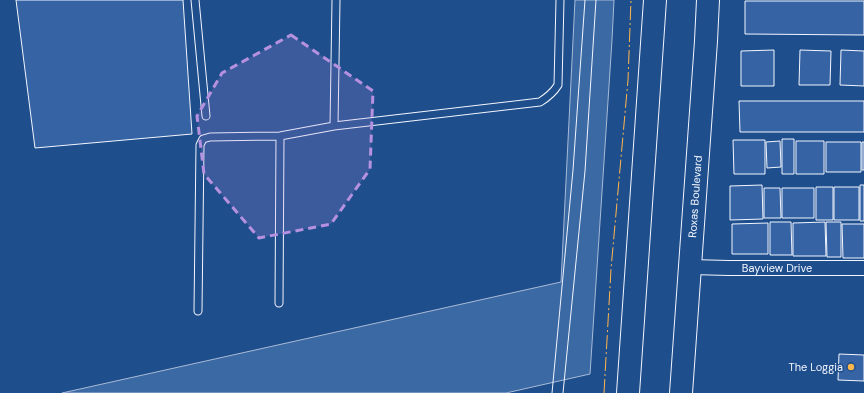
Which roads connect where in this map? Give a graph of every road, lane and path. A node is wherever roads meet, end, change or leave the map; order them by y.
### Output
1 (195, 0) edge
2 (336, 0) edge
3 (560, 0) edge
4 (655, 0) edge
5 (708, 0) edge
6 (206, 116) dead end
7 (334, 126) junction
8 (280, 136) junction
9 (690, 267) junction
10 (864, 268) edge
11 (278, 303) dead end
12 (198, 311) dead end
13 (628, 393) edge
14 (681, 393) edge

1 - 6 lane
2 - 7 lane
3 - 7 lane
4 - 13 highway
5 - 9 highway, Roxas Boulevard
7 - 8 lane
8 - 11 lane
8 - 12 lane
9 - 10 street, Bayview Drive
9 - 14 highway, Roxas Boulevard

